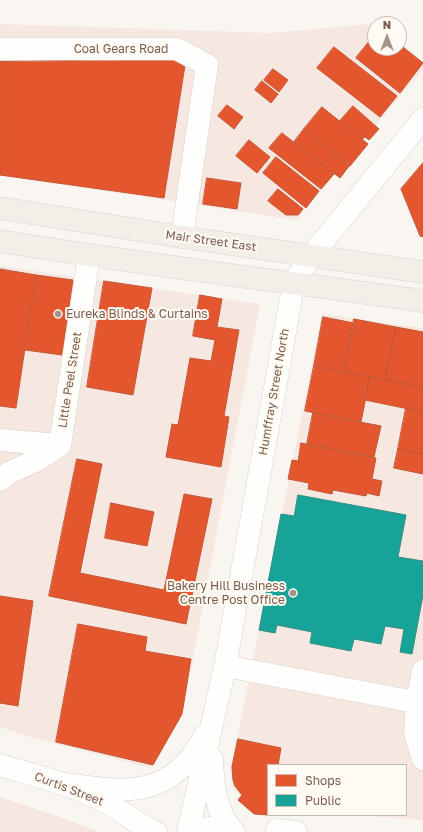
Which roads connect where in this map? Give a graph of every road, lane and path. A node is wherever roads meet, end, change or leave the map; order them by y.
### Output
1 (0, 49) edge
2 (423, 119) edge
3 (0, 208) edge
4 (182, 237) junction
5 (0, 241) edge
6 (89, 256) junction
7 (311, 256) junction
8 (423, 272) edge
9 (294, 282) junction
10 (423, 301) edge
11 (0, 440) edge
12 (60, 445) junction
13 (0, 480) edge
14 (225, 666) junction
15 (423, 670) edge
16 (420, 701) edge
17 (217, 706) junction
18 (423, 759) edge
19 (0, 765) edge
20 (58, 783) junction
21 (156, 832) edge
22 (188, 832) edge
23 (194, 832) edge
24 (233, 832) edge

1 - 4 street, Coal Gears Road
2 - 7 street, Humffray Street North
3 - 4 main road, Mair Street East
4 - 7 main road, Mair Street East
5 - 6 main road
6 - 9 main road
6 - 12 street, Little Peel Street
7 - 8 main road, Mair Street East
7 - 9 street, Humffray Street North
9 - 10 main road
9 - 14 street, Humffray Street North
11 - 12 street, Little Peel Street
12 - 13 street
14 - 16 street
14 - 17 street, Humffray Street North
15 - 16 street
16 - 18 street
17 - 20 street
17 - 22 street, Humffray Street North
17 - 24 street, Humffray Street North
19 - 20 street, Curtis Street
20 - 21 street, Curtis Street
23 - 24 street

